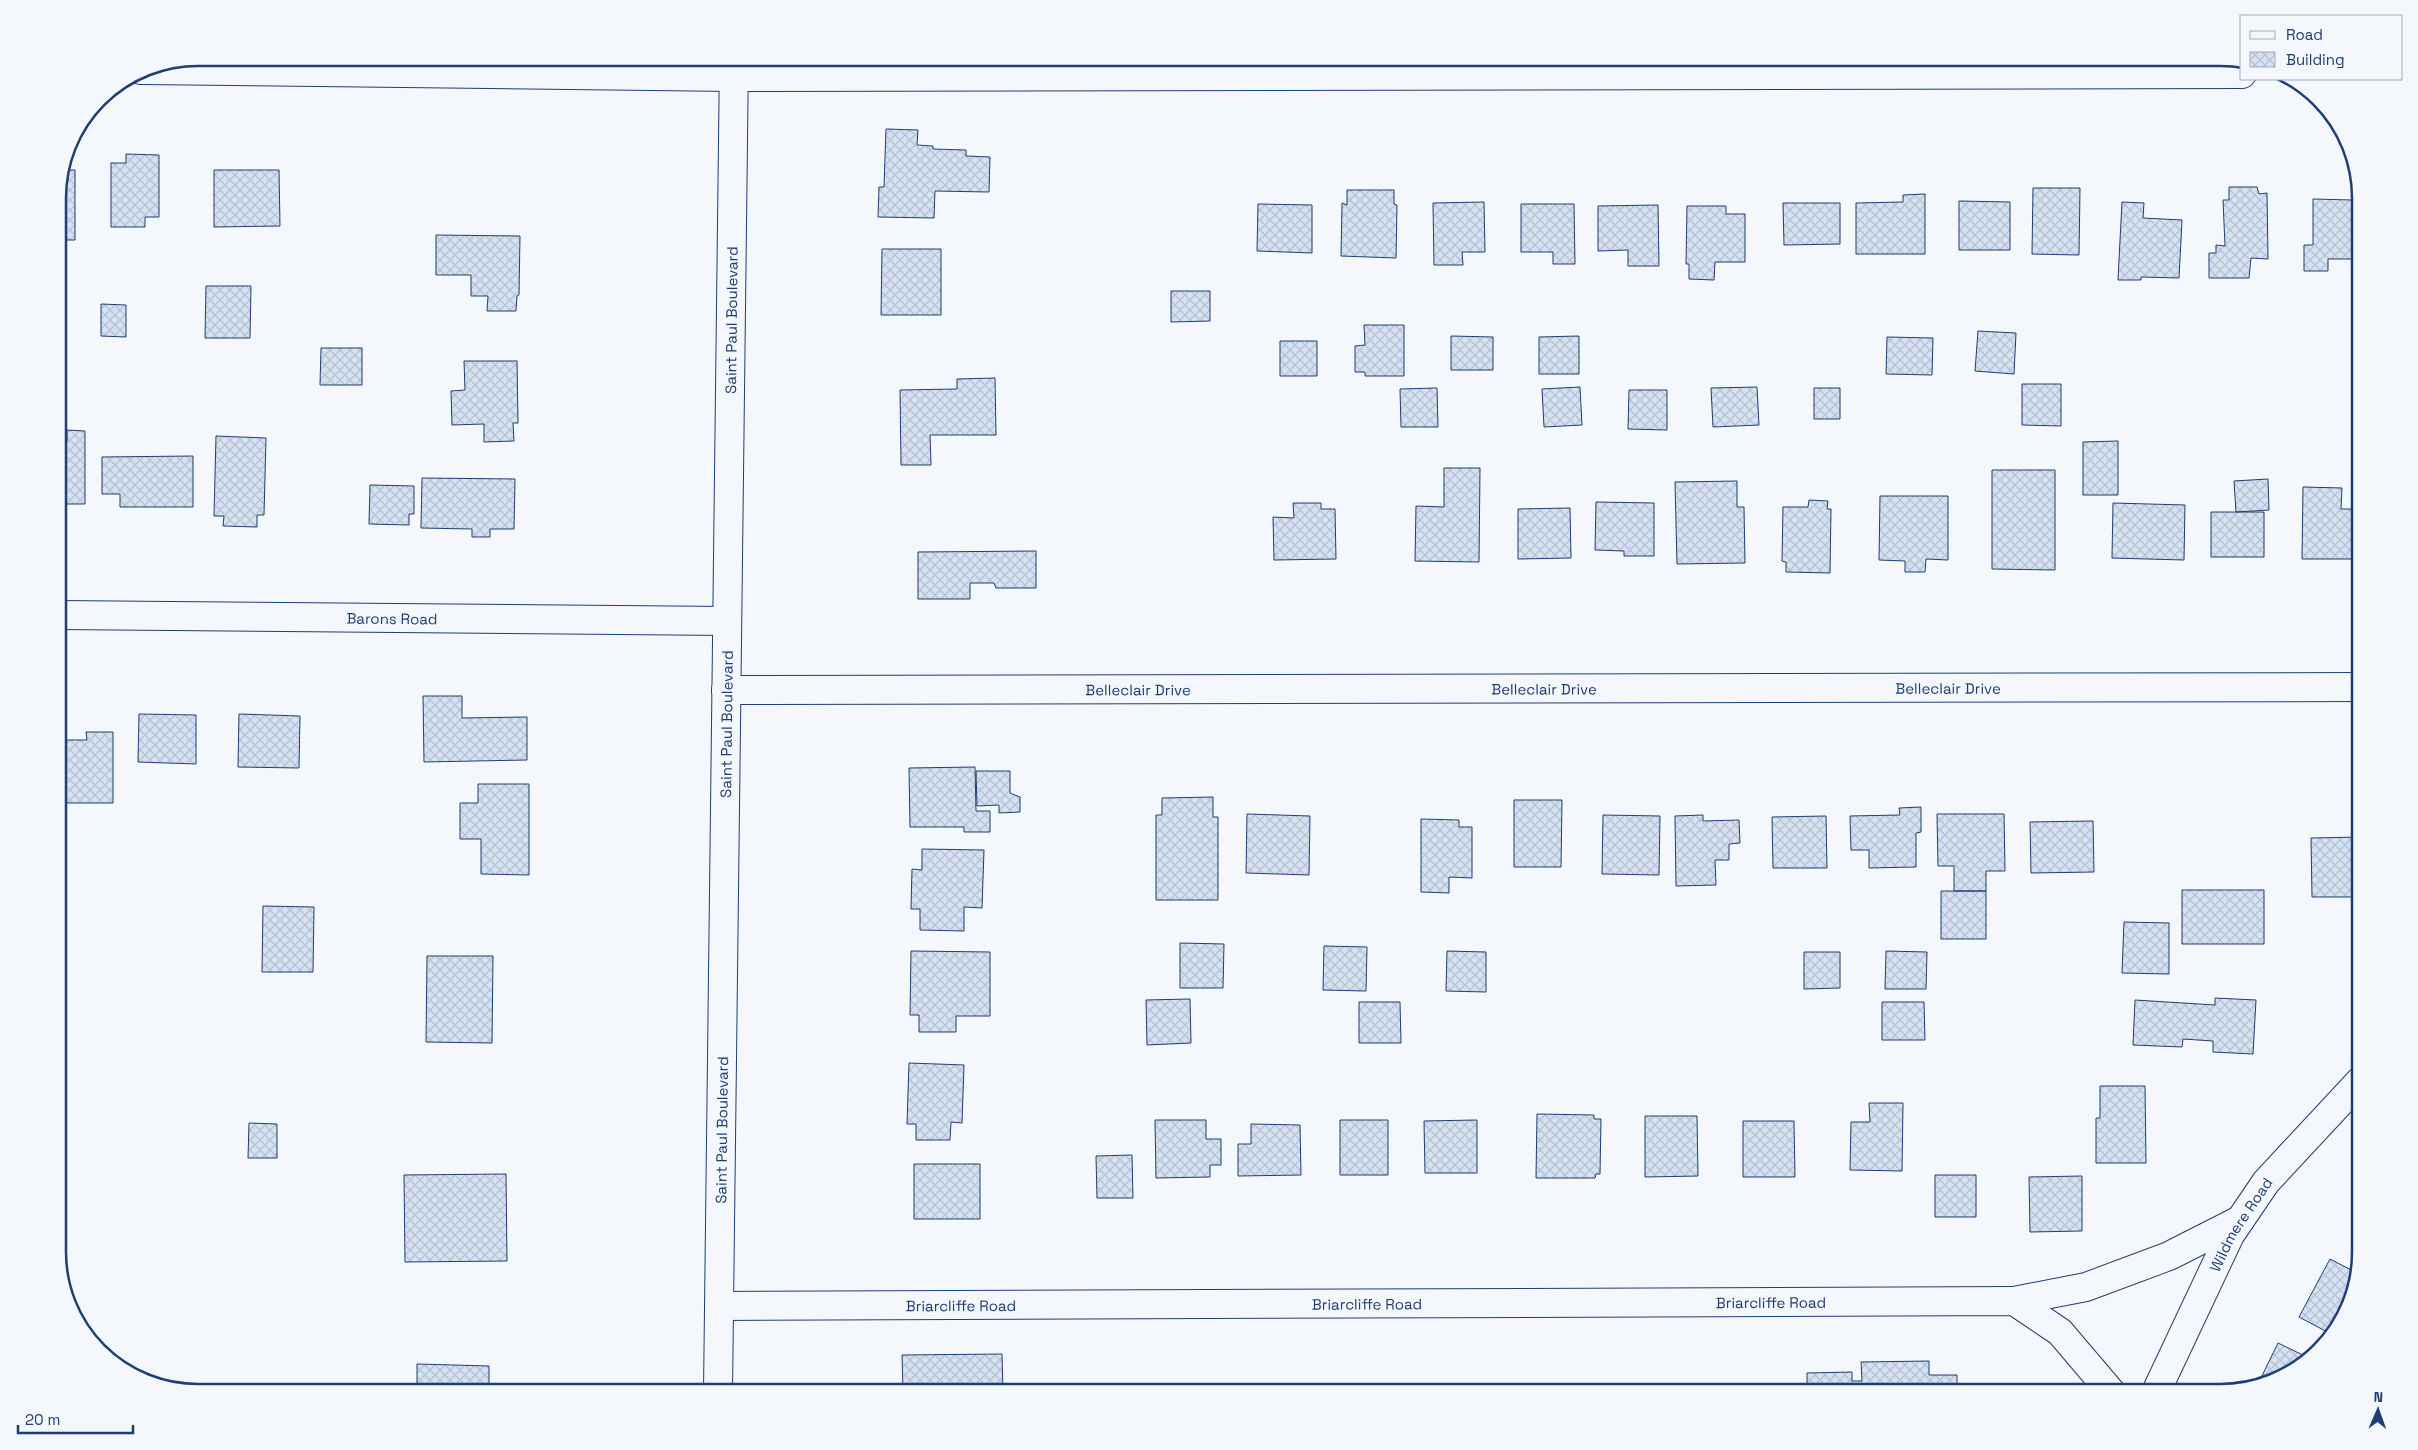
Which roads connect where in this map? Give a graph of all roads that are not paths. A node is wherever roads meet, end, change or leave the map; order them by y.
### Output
1 (2215, 66) edge
2 (734, 67) edge
3 (169, 70) edge
4 (2240, 73) edge
5 (67, 615) edge
6 (727, 621) junction
7 (2351, 687) edge
8 (726, 690) junction
9 (2352, 1090) edge
10 (2240, 1220) junction
11 (2014, 1301) junction
12 (719, 1306) junction
13 (718, 1384) edge
14 (2104, 1384) edge
15 (2160, 1384) edge

1 - 2 street
1 - 4 street
2 - 3 street
2 - 6 street, Saint Paul Boulevard
5 - 6 street, Barons Road
6 - 8 street, Saint Paul Boulevard
7 - 8 street, Belleclair Drive
8 - 12 street, Saint Paul Boulevard
9 - 10 street, Wildmere Road
10 - 11 street, Briarcliffe Road
10 - 15 street, Wildmere Road
11 - 12 street, Briarcliffe Road
11 - 14 street
12 - 13 street, Saint Paul Boulevard

